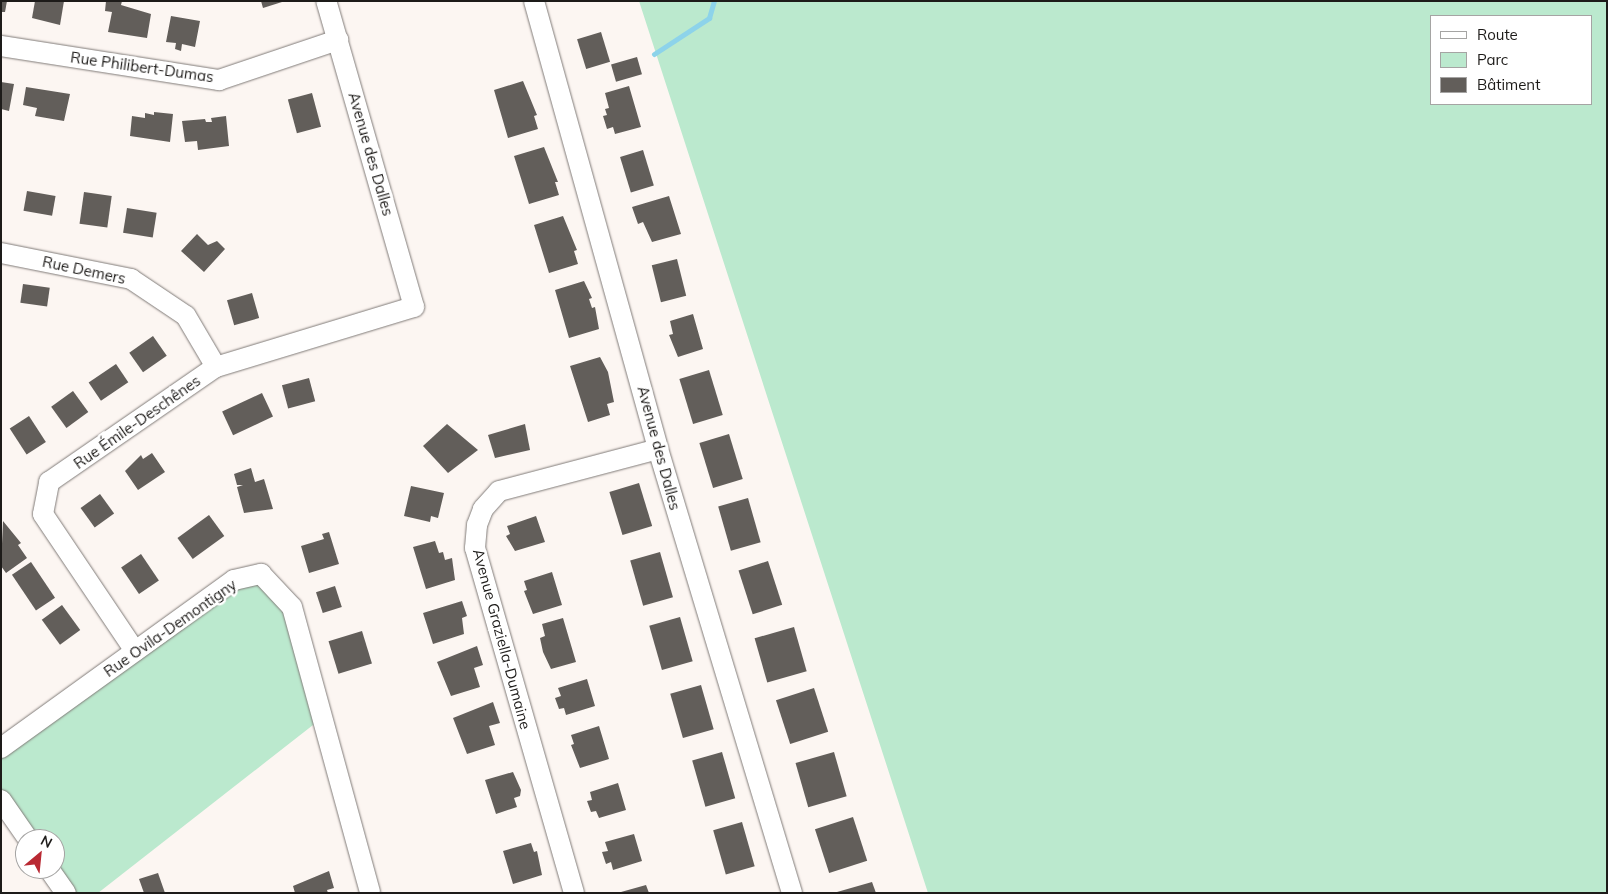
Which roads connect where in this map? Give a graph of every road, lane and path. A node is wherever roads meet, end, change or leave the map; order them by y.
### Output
1 (326, 1) edge
2 (534, 1) edge
3 (338, 40) junction
4 (1, 46) edge
5 (1, 253) edge
6 (414, 307) joint
7 (216, 367) junction
8 (658, 449) junction
9 (135, 652) junction
10 (1, 748) edge
11 (1, 800) edge
12 (21, 829) edge
13 (56, 879) edge
14 (66, 893) edge
15 (370, 893) edge
16 (574, 893) edge
17 (792, 893) edge

1 - 3 street, Avenue des Dalles
2 - 8 street, Avenue des Dalles
3 - 4 street, Rue Philibert-Dumas
3 - 6 street, Avenue des Dalles
5 - 7 street, Rue Demers
6 - 7 street, Rue Émile-Deschênes
7 - 9 street, Rue Émile-Deschênes
8 - 16 street, Avenue Graziella-Dumaine
8 - 17 street, Avenue des Dalles
9 - 10 street, Rue Ovila-Demontigny
9 - 15 street, Rue Ovila-Demontigny
11 - 12 street
13 - 14 street

